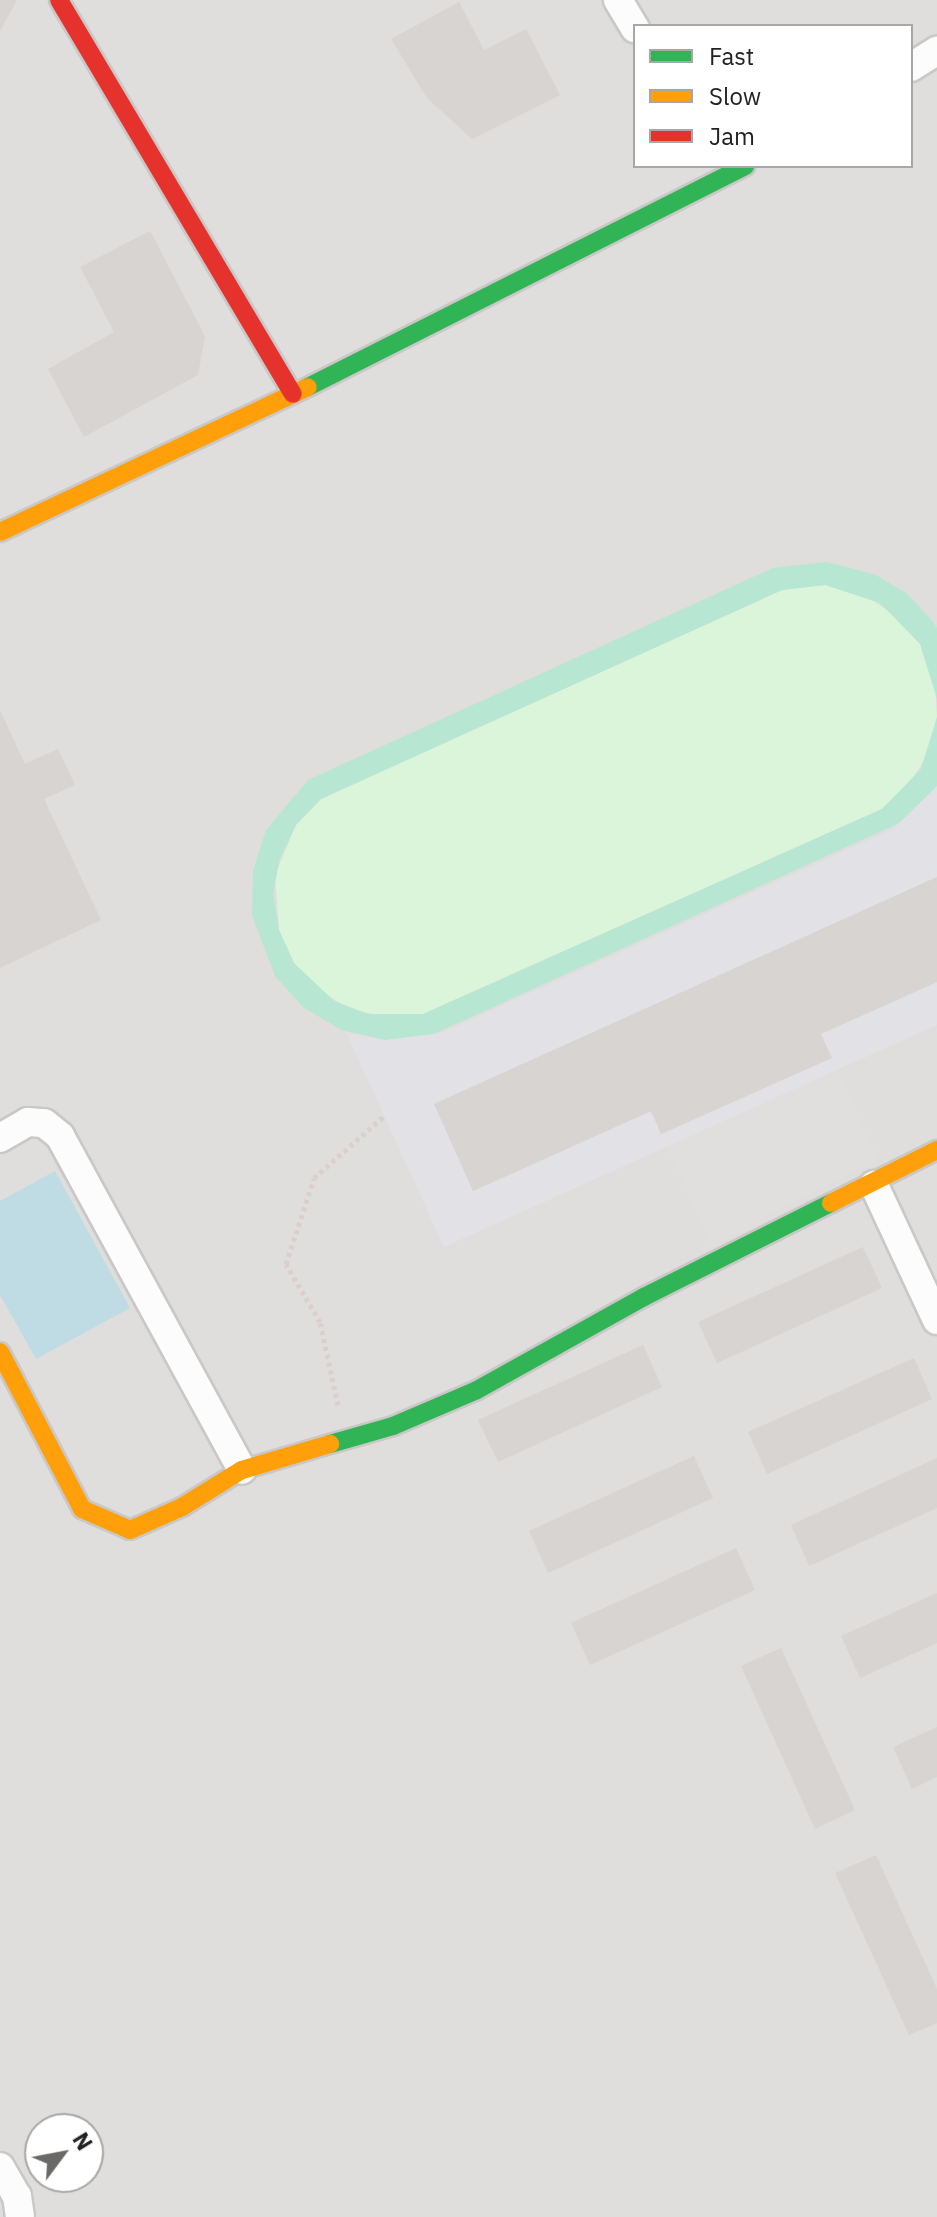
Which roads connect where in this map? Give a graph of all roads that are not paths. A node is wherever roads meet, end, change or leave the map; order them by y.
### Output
1 (59, 0) edge
2 (618, 0) edge
3 (633, 25) edge
4 (937, 51) edge
5 (913, 66) edge
6 (728, 170) edge
7 (293, 394) junction
8 (0, 532) edge
9 (0, 1138) edge
10 (937, 1150) edge
11 (874, 1185) junction
12 (937, 1320) edge
13 (0, 1352) edge
14 (242, 1470) junction
15 (0, 2167) edge
16 (20, 2217) edge

1 - 7 street
2 - 3 street
4 - 5 street
6 - 7 street
7 - 8 street
9 - 14 street
10 - 11 street
11 - 12 street
11 - 14 street
13 - 14 street
15 - 16 street

